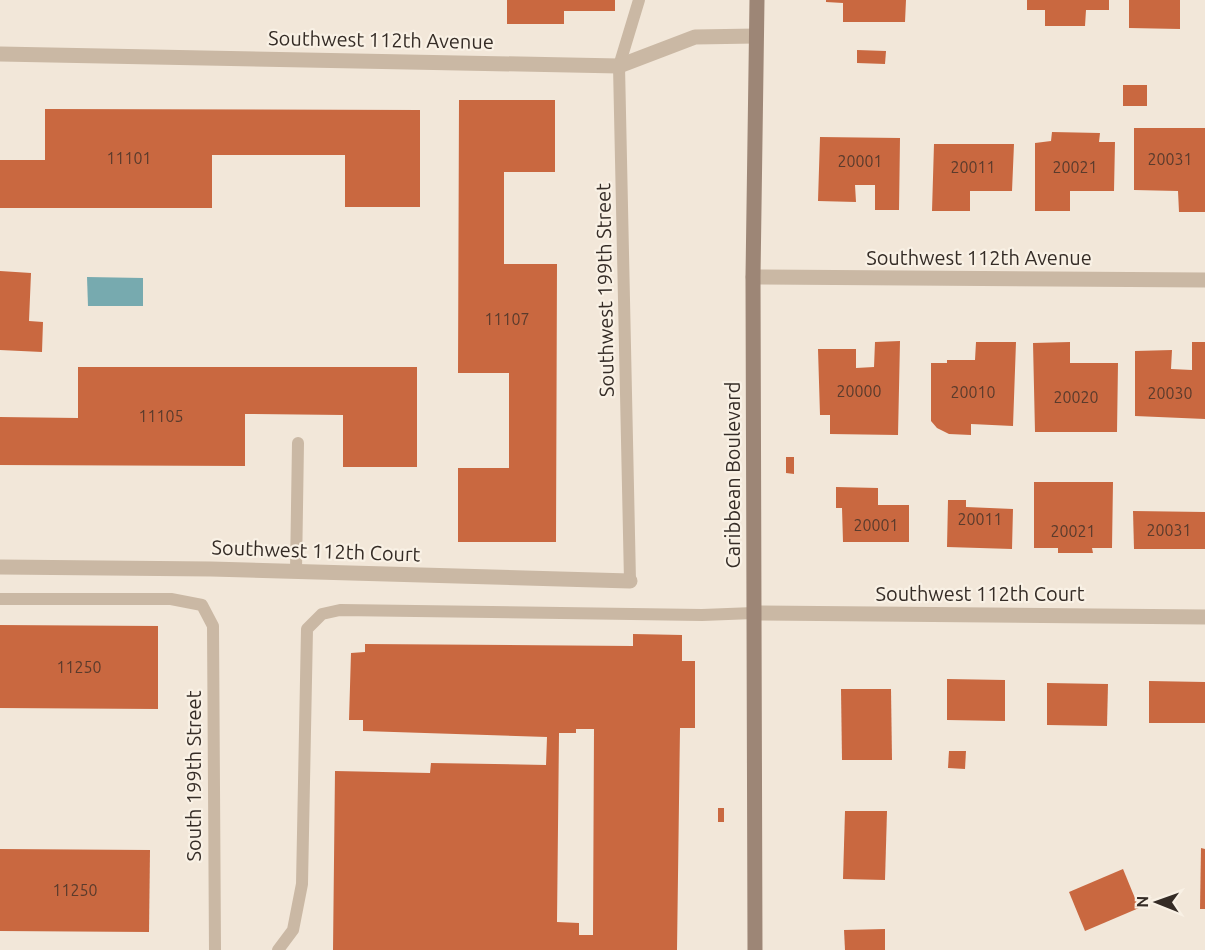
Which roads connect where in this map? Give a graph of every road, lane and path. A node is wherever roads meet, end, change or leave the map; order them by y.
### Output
1 (639, 0) edge
2 (757, 0) edge
3 (756, 36) junction
4 (0, 54) edge
5 (619, 66) junction
6 (753, 277) junction
7 (1205, 280) edge
8 (298, 443) dead end
9 (0, 567) edge
10 (296, 571) junction
11 (630, 581) joint
12 (0, 599) edge
13 (754, 613) junction
14 (1205, 617) edge
15 (214, 950) edge
16 (278, 950) edge
17 (755, 950) edge

1 - 5 lane, Southwest 199th Street
2 - 3 street, Caribbean Boulevard
3 - 5 street, Southwest 112th Avenue
3 - 6 street, Caribbean Boulevard
4 - 5 street, Southwest 112th Avenue
5 - 11 lane, Southwest 199th Street
6 - 7 street, Southwest 112th Avenue
6 - 13 street, Caribbean Boulevard
8 - 10 lane
9 - 10 street, Southwest 112th Court
10 - 11 street, Southwest 112th Court
12 - 15 lane, South 199th Street
13 - 14 street, Southwest 112th Court
13 - 16 lane
13 - 17 street, Caribbean Boulevard

